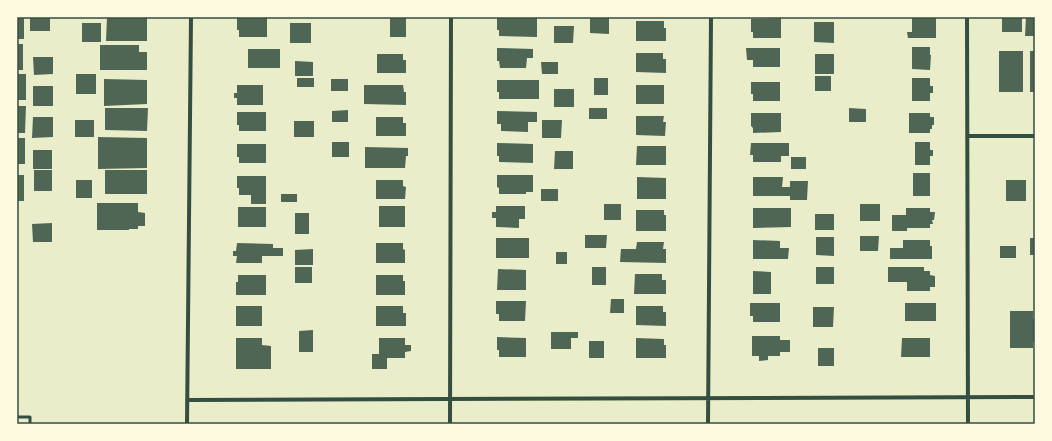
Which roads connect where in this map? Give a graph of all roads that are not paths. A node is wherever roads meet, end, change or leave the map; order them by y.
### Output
1 (190, 17) edge
2 (451, 17) edge
3 (711, 17) edge
4 (967, 17) edge
5 (967, 136) junction
6 (1035, 136) edge
7 (968, 397) junction
8 (1035, 397) edge
9 (708, 398) junction
10 (450, 399) junction
11 (187, 400) junction
12 (17, 417) edge
13 (30, 424) edge
14 (187, 424) edge
15 (450, 424) edge
16 (708, 424) edge
17 (968, 424) edge

1 - 11 street
2 - 10 street
3 - 9 street
4 - 5 street
5 - 6 street
5 - 7 street
7 - 8 street
7 - 9 street
7 - 17 street
9 - 10 street
9 - 16 street
10 - 11 street
10 - 15 street
11 - 14 street
12 - 13 lane

